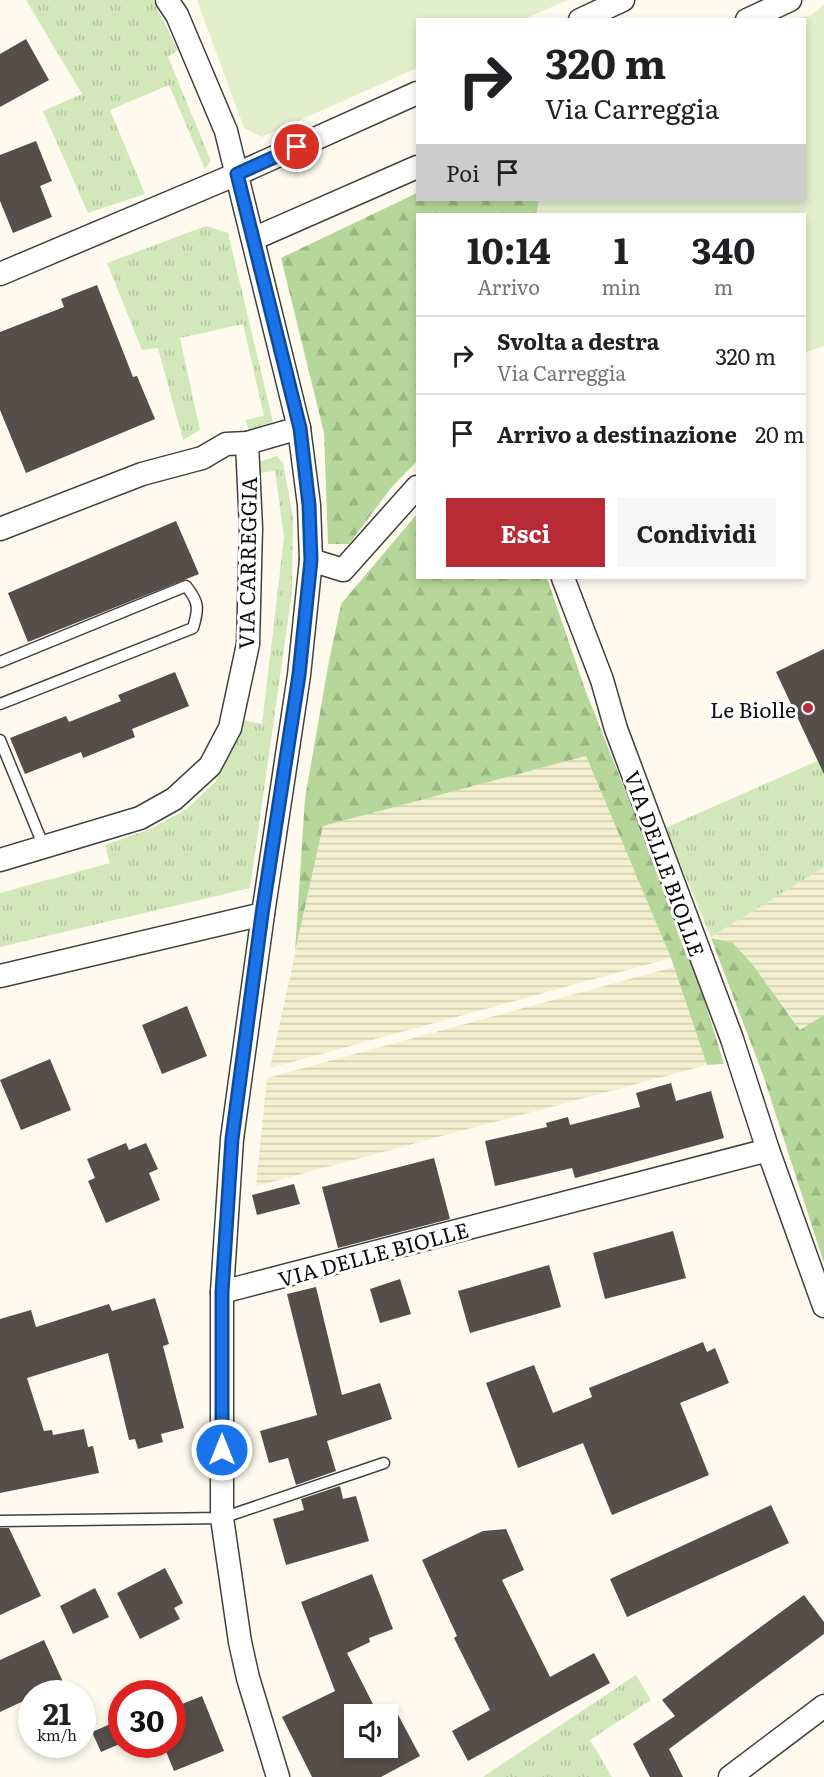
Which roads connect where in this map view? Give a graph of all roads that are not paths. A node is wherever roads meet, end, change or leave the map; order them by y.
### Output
1 (167, 0) edge
2 (623, 0) edge
3 (790, 0) edge
4 (584, 18) edge
5 (751, 18) edge
6 (416, 93) edge
7 (416, 167) edge
8 (237, 174) junction
9 (254, 239) junction
10 (0, 274) edge
11 (300, 428) junction
12 (247, 443) junction
13 (416, 488) edge
14 (0, 529) edge
15 (311, 560) junction
16 (563, 579) edge
17 (0, 662) edge
18 (0, 704) edge
19 (0, 740) edge
20 (44, 847) junction
21 (0, 860) edge
22 (262, 914) junction
23 (0, 976) edge
24 (768, 1150) junction
25 (222, 1292) junction
26 (824, 1306) edge
27 (384, 1463) dead end
28 (222, 1518) junction
29 (0, 1521) edge
30 (824, 1706) edge
31 (278, 1777) edge
32 (730, 1777) edge

1 - 8 street
2 - 4 street
3 - 5 street
6 - 8 street
7 - 9 street
8 - 9 street
8 - 10 street
9 - 11 street
11 - 12 street
11 - 15 street
12 - 14 street
12 - 20 street, VIA CARREGGIA
13 - 15 street
15 - 22 street
16 - 24 street, VIA DELLE BIOLLE
17 - 18 lane
19 - 20 lane
20 - 21 street, VIA CARREGGIA
22 - 23 street
22 - 25 street
24 - 25 street, VIA DELLE BIOLLE
24 - 26 street, VIA DELLE BIOLLE
25 - 28 street
27 - 28 lane
28 - 29 lane
28 - 31 street
30 - 32 street

